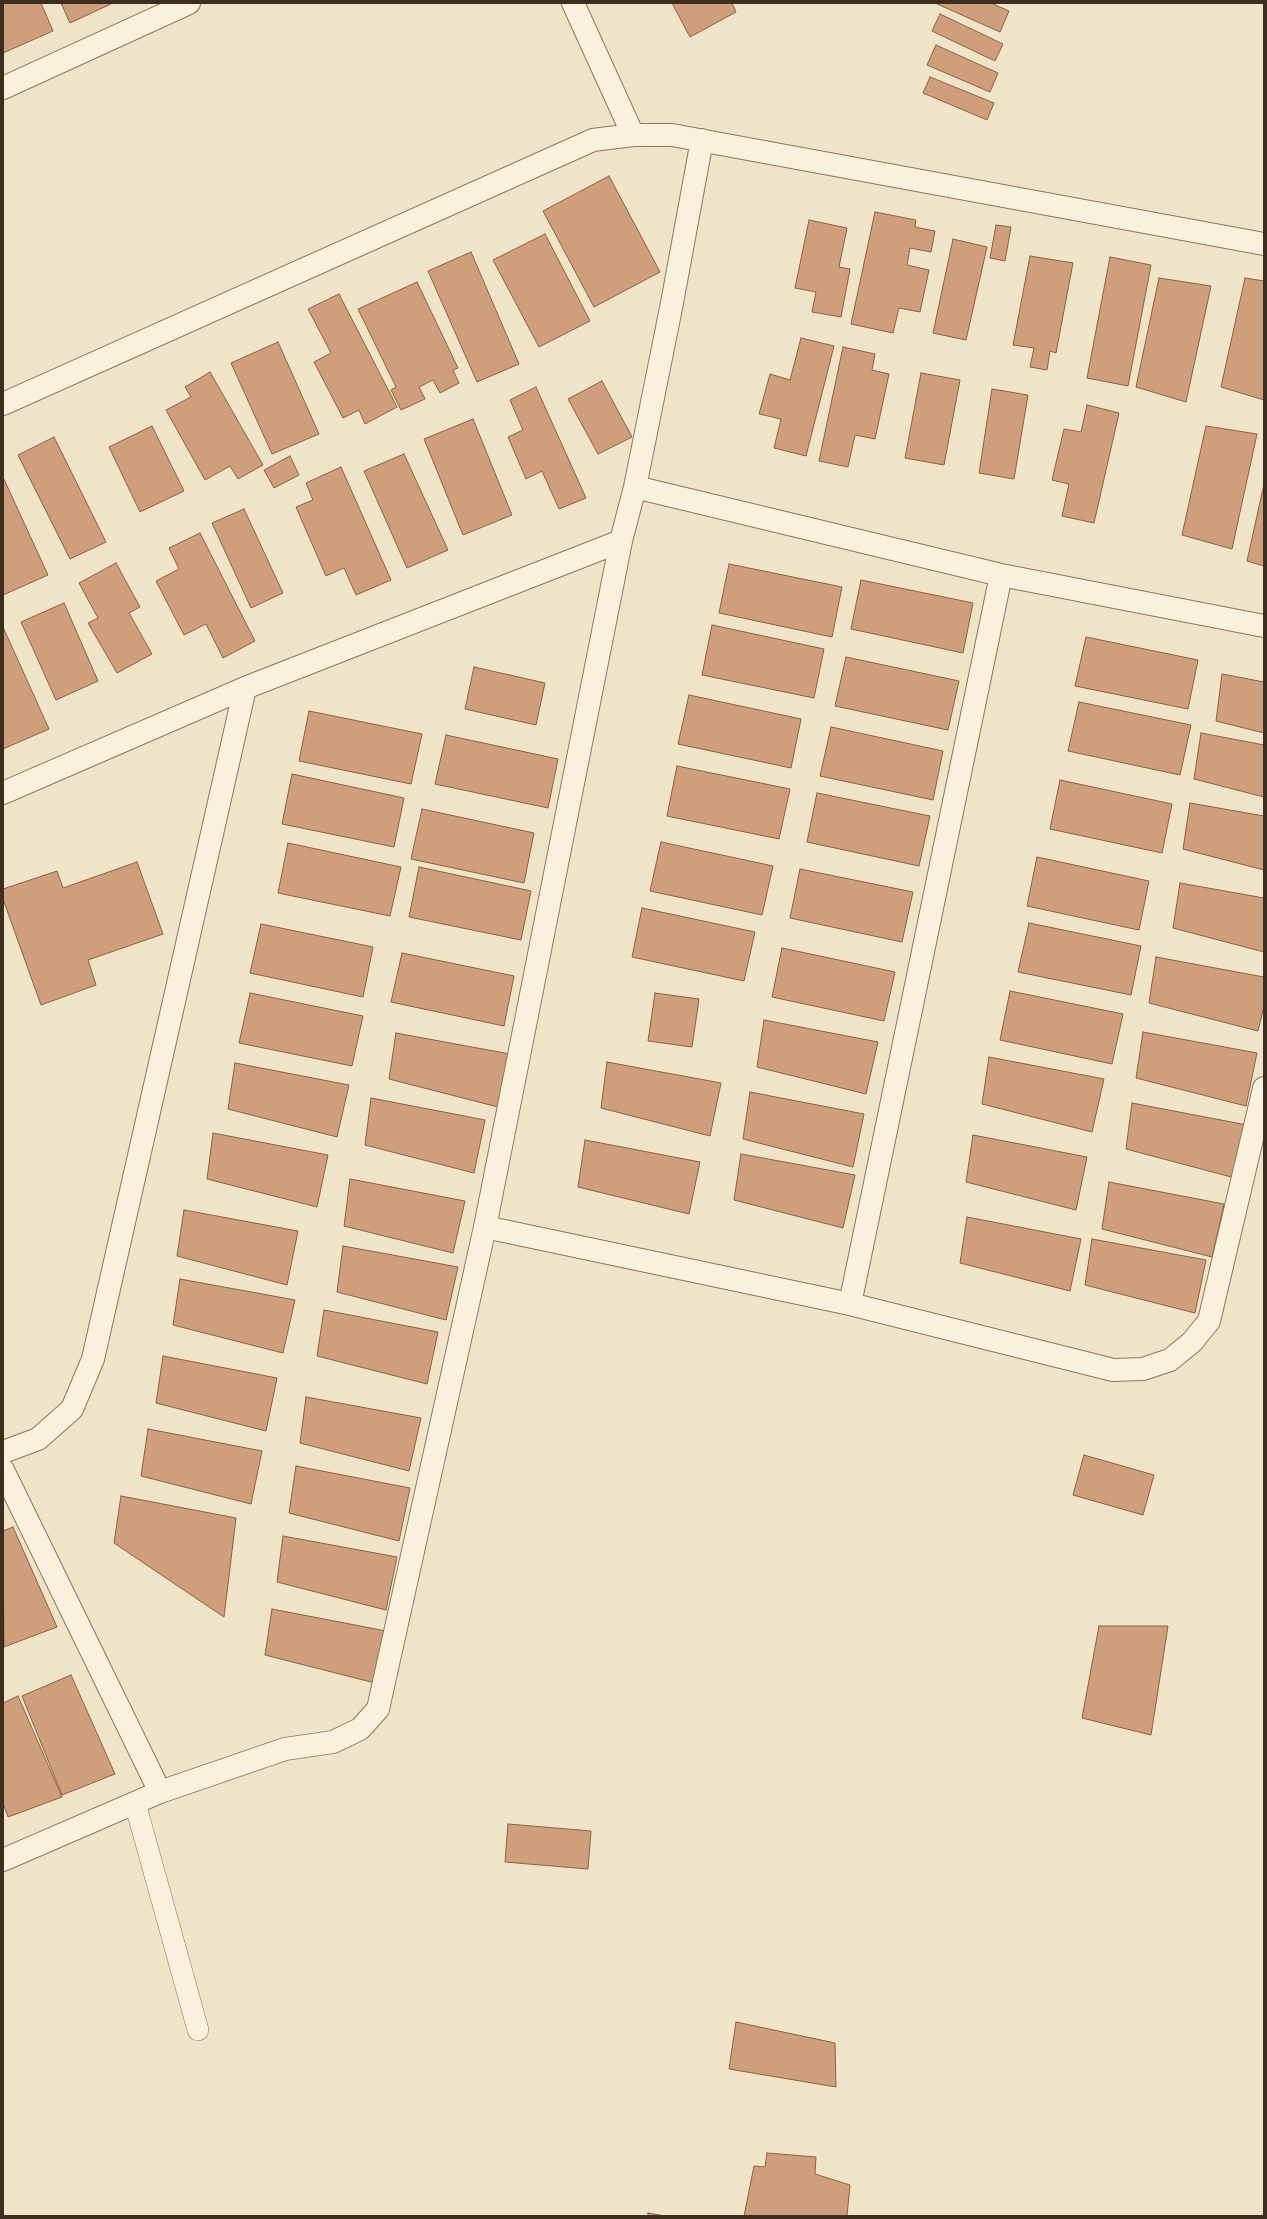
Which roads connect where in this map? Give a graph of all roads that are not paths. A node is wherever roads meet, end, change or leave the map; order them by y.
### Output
1 (190, 3) edge
2 (573, 3) edge
3 (3, 88) edge
4 (633, 135) junction
5 (702, 140) junction
6 (1264, 244) edge
7 (3, 404) edge
8 (635, 487) junction
9 (621, 541) junction
10 (1001, 575) junction
11 (1264, 626) edge
12 (245, 688) junction
13 (3, 793) edge
14 (1264, 1088) edge
15 (485, 1227) junction
16 (850, 1304) junction
17 (3, 1452) edge
18 (3, 1470) edge
19 (160, 1792) junction
20 (135, 1803) junction
21 (3, 1860) edge
22 (198, 2030) dead end

1 - 3 street
2 - 4 street
4 - 5 street
4 - 7 street
5 - 6 street
5 - 8 street
8 - 9 street
8 - 10 street
9 - 12 street
9 - 15 street
10 - 11 street
10 - 16 street
12 - 13 street
12 - 17 street
14 - 16 street
15 - 16 street
15 - 19 street
18 - 19 street
19 - 20 street
20 - 21 street
20 - 22 lane

